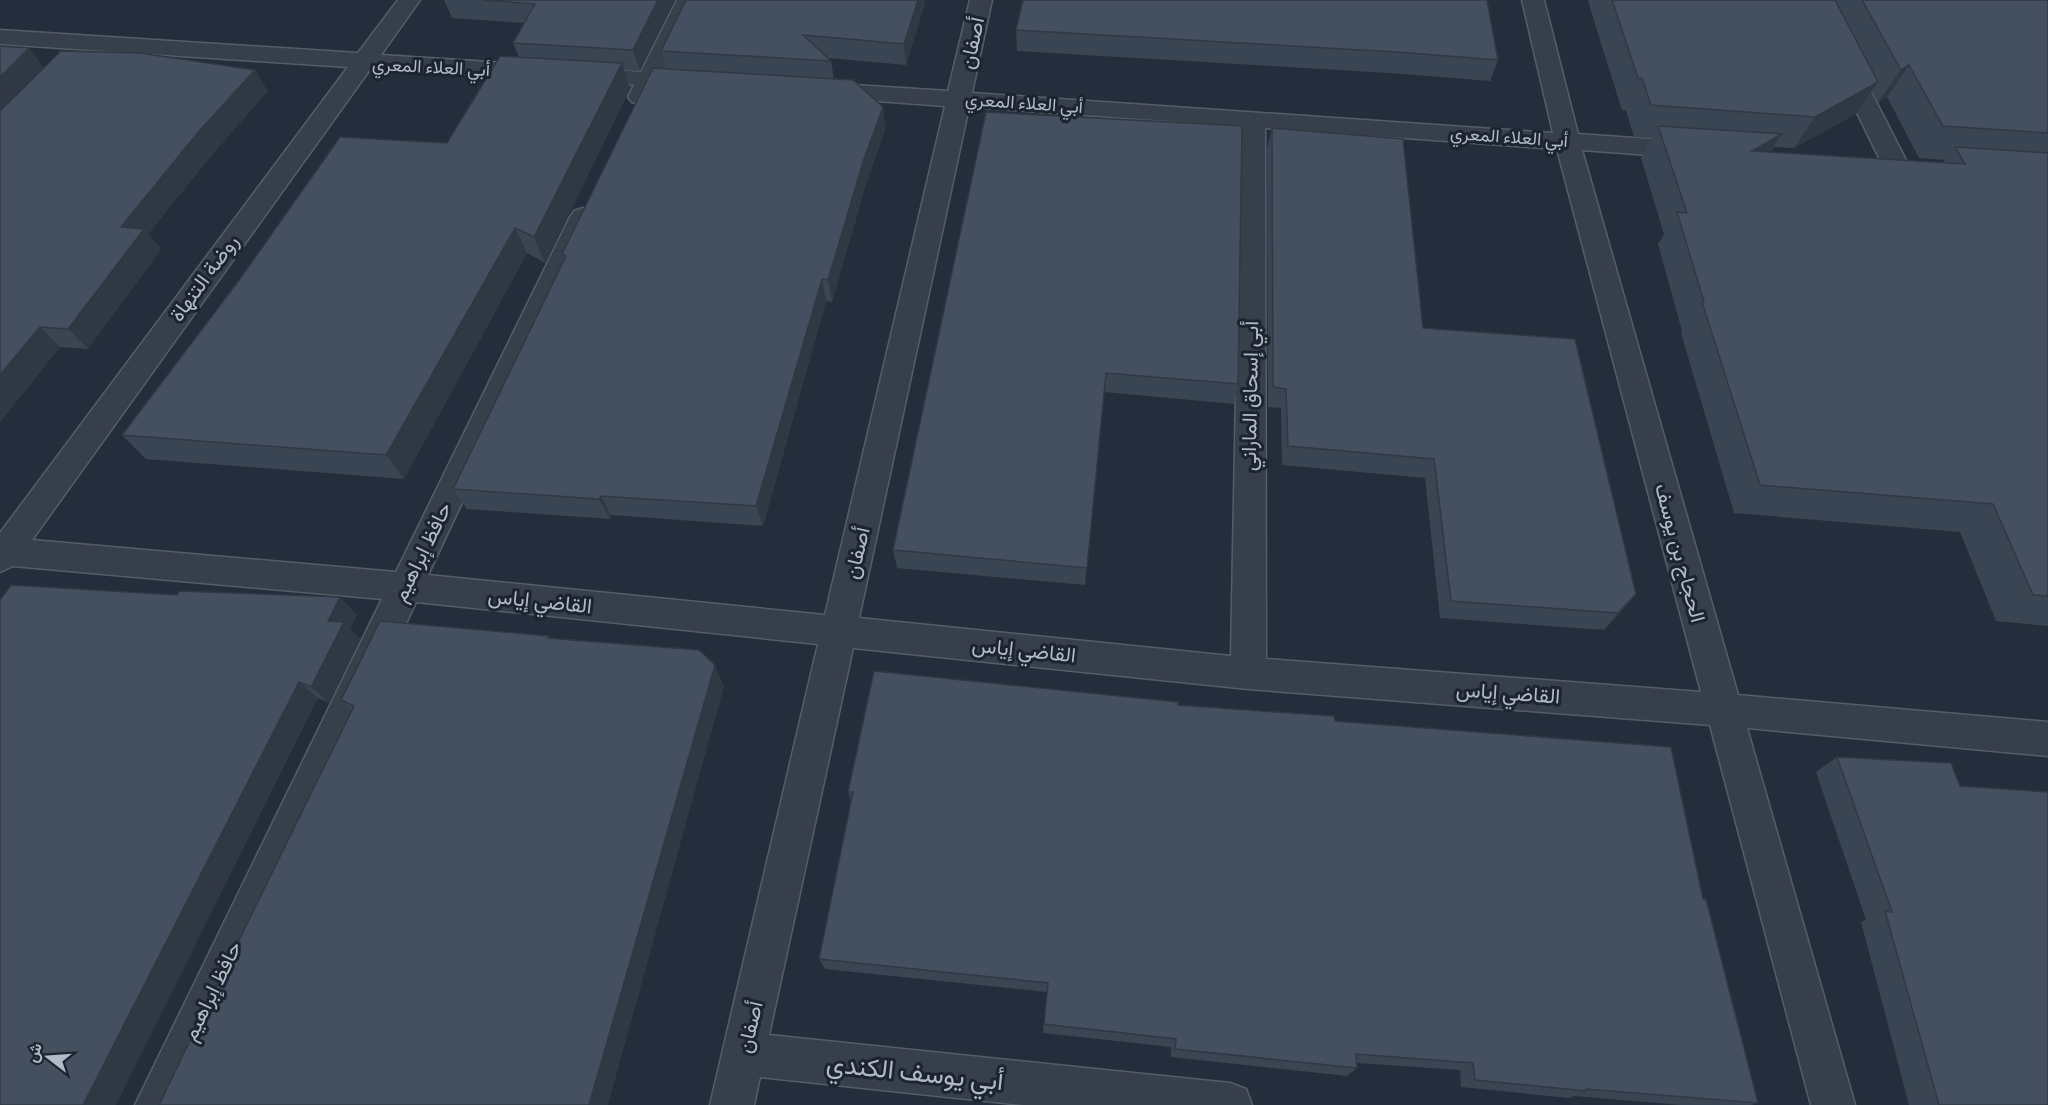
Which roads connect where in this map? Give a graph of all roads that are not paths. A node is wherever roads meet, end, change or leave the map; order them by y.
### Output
1 (409, 0) edge
2 (688, 0) edge
3 (981, 0) edge
4 (1533, 0) edge
5 (1813, 0) edge
6 (0, 37) edge
7 (361, 63) junction
8 (649, 79) junction
9 (720, 83) edge
10 (804, 89) edge
11 (960, 99) junction
12 (1253, 119) junction
13 (628, 122) edge
14 (1566, 141) junction
15 (1708, 151) edge
16 (1896, 166) edge
17 (597, 187) edge
18 (1, 554) edge
19 (406, 587) junction
20 (840, 632) junction
21 (1248, 673) junction
22 (1724, 710) junction
23 (2048, 739) edge
24 (744, 1054) junction
25 (157, 1105) edge
26 (732, 1105) edge
27 (1230, 1105) edge
28 (1833, 1105) edge

1 - 7 street, روضة التنهاة
2 - 8 street
3 - 11 street, أصفان
4 - 14 street, الحجاج بن يوسف
5 - 16 street
6 - 7 street, أبي العلاء المعري
7 - 8 street, أبي العلاء المعري
7 - 18 street, روضة التنهاة
8 - 9 street, أبي العلاء المعري
8 - 13 street
10 - 11 street, أبي العلاء المعري
11 - 12 street, أبي العلاء المعري
11 - 20 street, أصفان
12 - 14 street, أبي العلاء المعري
12 - 21 street, أبي إسحاق الماراني
14 - 15 street, أبي العلاء المعري
14 - 22 street, الحجاج بن يوسف
17 - 19 street, حافظ إبراهيم
18 - 19 street, القاضي إياس
19 - 20 street, القاضي إياس
19 - 25 street, حافظ إبراهيم
20 - 21 street, القاضي إياس
20 - 24 street, أصفان
21 - 22 street, القاضي إياس
22 - 23 street, القاضي إياس
22 - 28 street, الحجاج بن يوسف
24 - 26 street, أصفان
24 - 27 street, أبي يوسف الكندي

